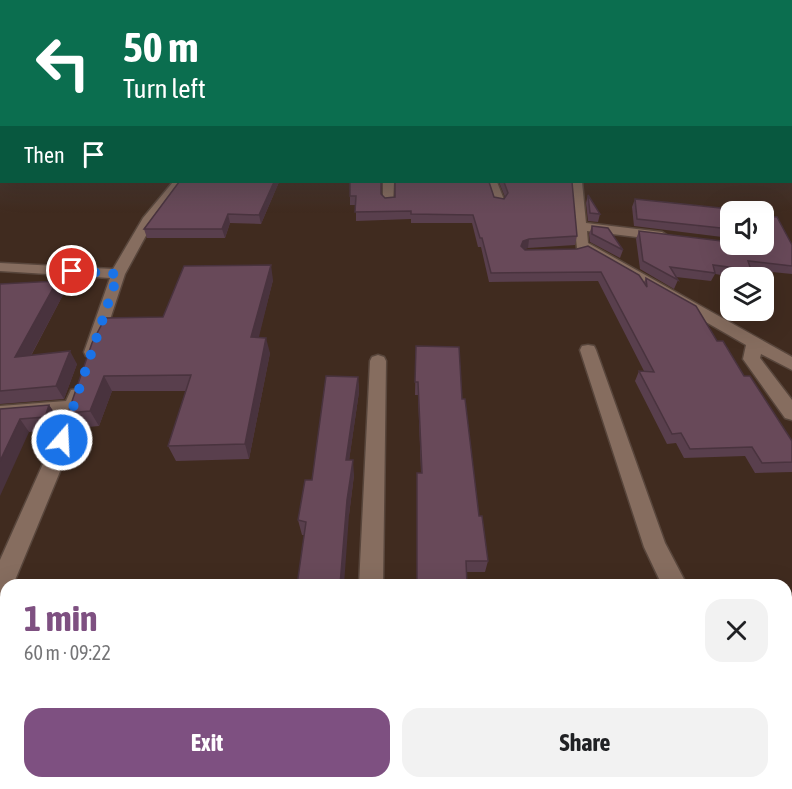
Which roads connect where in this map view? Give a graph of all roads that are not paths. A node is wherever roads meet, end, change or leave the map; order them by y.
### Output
1 (177, 183) edge
2 (388, 183) edge
3 (492, 183) edge
4 (576, 183) edge
5 (389, 201) edge
6 (499, 202) edge
7 (581, 226) junction
8 (673, 237) edge
9 (588, 248) junction
10 (574, 252) edge
11 (0, 267) edge
12 (118, 274) junction
13 (755, 344) junction
14 (588, 350) dead end
15 (378, 361) dead end
16 (792, 364) edge
17 (74, 407) junction
18 (792, 413) edge
19 (0, 414) edge
20 (3, 579) edge
21 (371, 579) edge
22 (672, 579) edge

1 - 12 street
2 - 5 street
3 - 6 street
4 - 7 street
7 - 8 street
7 - 9 street
9 - 10 street
9 - 13 street
11 - 12 street
12 - 17 street
13 - 16 street
13 - 18 street
14 - 22 street
15 - 21 street
17 - 19 street
17 - 20 street

